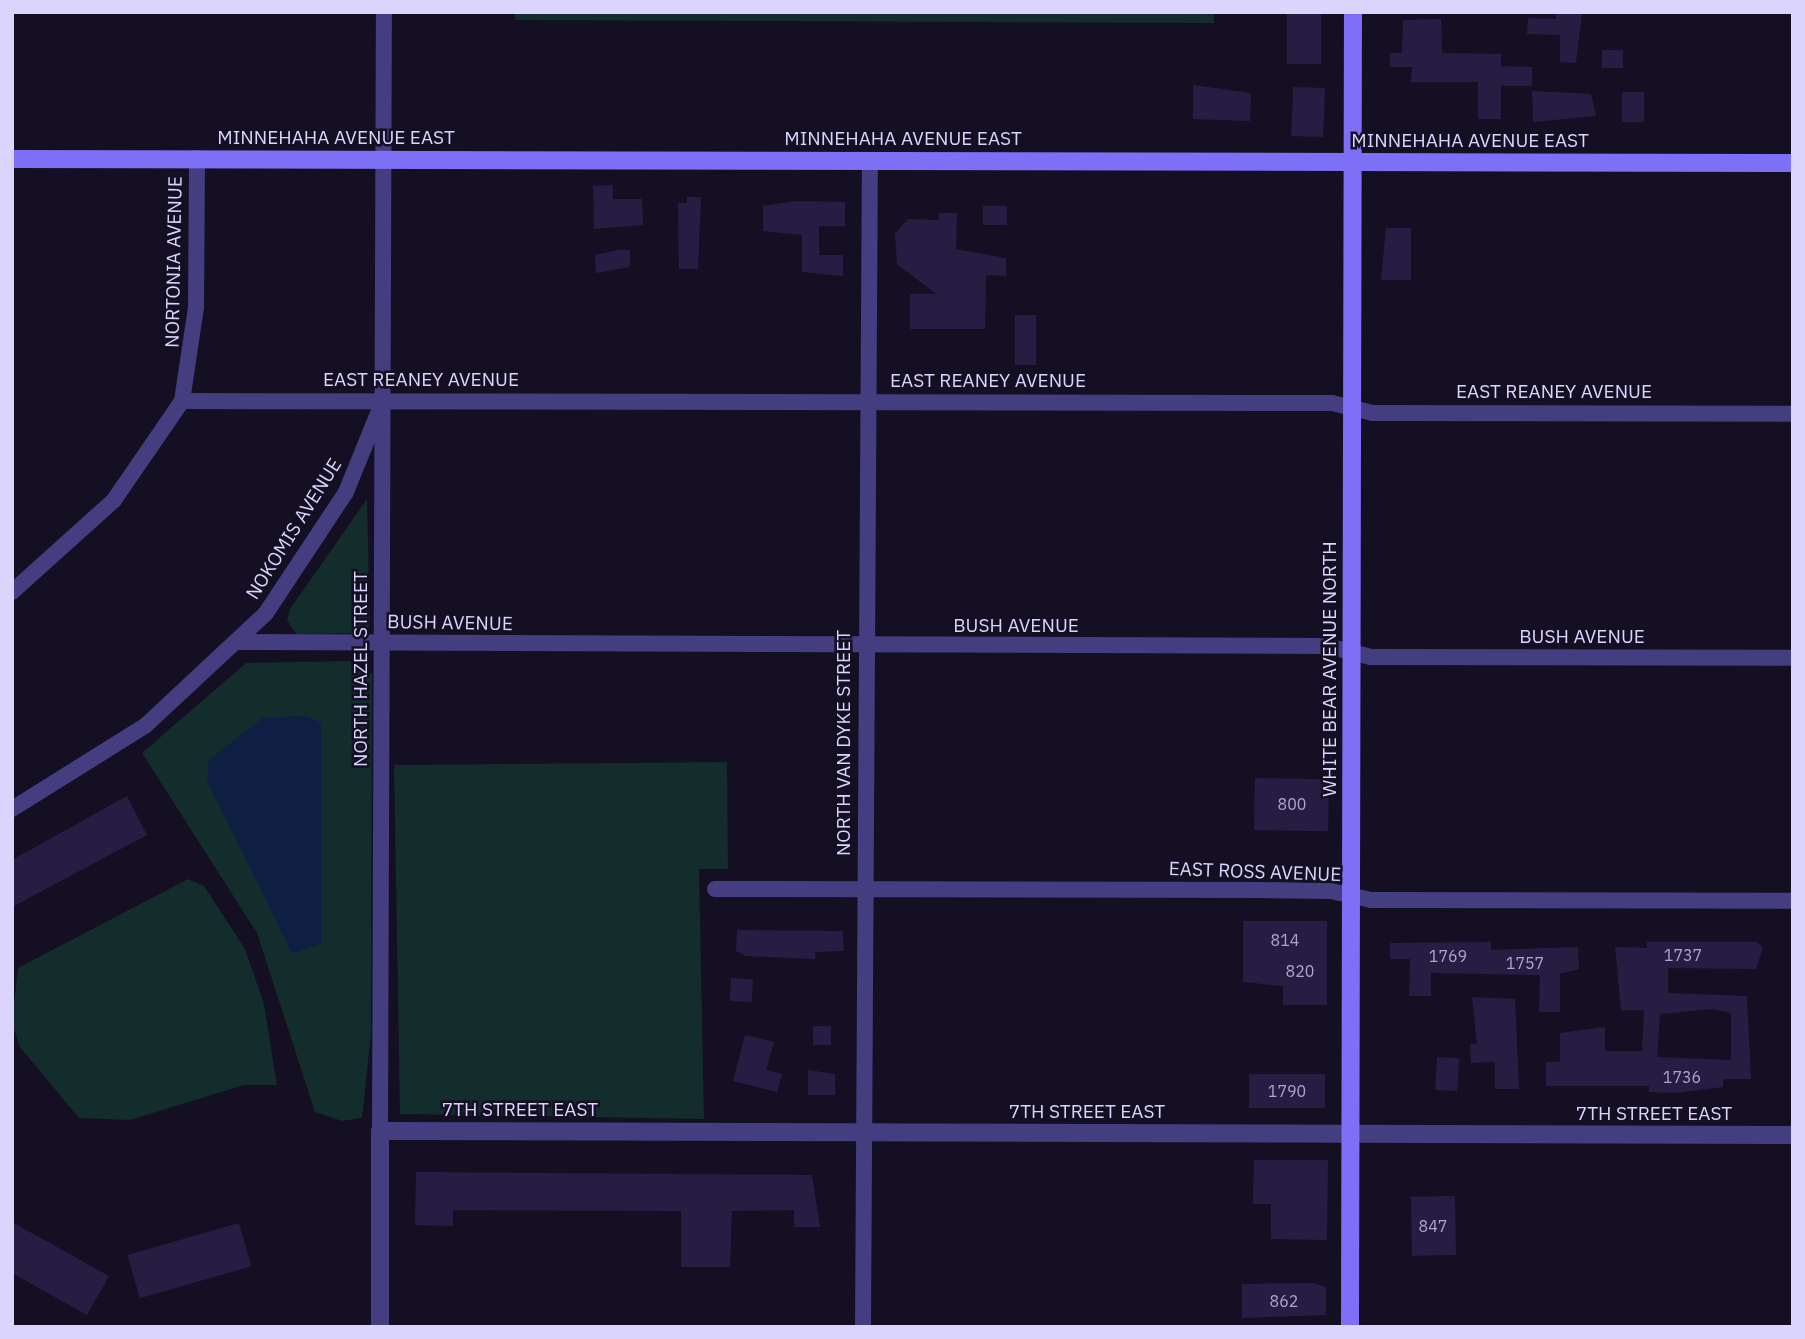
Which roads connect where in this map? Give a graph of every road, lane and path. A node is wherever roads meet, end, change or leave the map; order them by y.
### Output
1 (384, 12) edge
2 (1353, 12) edge
3 (197, 158) junction
4 (12, 159) edge
5 (385, 159) junction
6 (870, 160) junction
7 (1352, 161) junction
8 (1793, 163) edge
9 (182, 401) junction
10 (383, 401) junction
11 (868, 402) junction
12 (1351, 408) junction
13 (1793, 414) edge
14 (12, 592) edge
15 (239, 642) junction
16 (382, 643) junction
17 (866, 648) junction
18 (1353, 652) junction
19 (1793, 658) edge
20 (12, 809) edge
21 (715, 889) dead end
22 (864, 891) junction
23 (1351, 895) junction
24 (1793, 901) edge
25 (380, 1131) junction
26 (863, 1132) junction
27 (1352, 1135) junction
28 (1793, 1135) edge
29 (380, 1327) edge
30 (863, 1327) edge
31 (1350, 1327) edge

1 - 5 street, NORTH HAZEL STREET
2 - 7 main road, WHITE BEAR AVENUE NORTH
3 - 4 main road, MINNEHAHA AVENUE EAST
3 - 5 main road, MINNEHAHA AVENUE EAST
3 - 9 street, NORTONIA AVENUE
5 - 6 main road, MINNEHAHA AVENUE EAST
5 - 10 street, NORTH HAZEL STREET
6 - 7 main road, MINNEHAHA AVENUE EAST
6 - 11 street, NORTH VAN DYKE STREET
7 - 8 main road, MINNEHAHA AVENUE EAST
7 - 12 main road, WHITE BEAR AVENUE NORTH
9 - 10 street, EAST REANEY AVENUE
9 - 14 street, NORTONIA AVENUE
10 - 11 street, EAST REANEY AVENUE
10 - 15 street, NOKOMIS AVENUE
10 - 16 street, NORTH HAZEL STREET
11 - 12 street, EAST REANEY AVENUE
11 - 17 street, NORTH VAN DYKE STREET
12 - 13 street, EAST REANEY AVENUE
12 - 18 main road, WHITE BEAR AVENUE NORTH
15 - 16 street, BUSH AVENUE
15 - 20 street, NOKOMIS AVENUE
16 - 17 street, BUSH AVENUE
16 - 25 street, NORTH HAZEL STREET
17 - 18 street, BUSH AVENUE
17 - 22 street, NORTH VAN DYKE STREET
18 - 19 street, BUSH AVENUE
18 - 23 main road, WHITE BEAR AVENUE NORTH
21 - 22 street, EAST ROSS AVENUE
22 - 23 street, EAST ROSS AVENUE
22 - 26 street, NORTH VAN DYKE STREET
23 - 24 street, EAST ROSS AVENUE
23 - 27 main road, WHITE BEAR AVENUE NORTH
25 - 26 street, 7TH STREET EAST
25 - 29 street, NORTH HAZEL STREET
26 - 27 street, 7TH STREET EAST
26 - 30 street, NORTH VAN DYKE STREET
27 - 28 street, 7TH STREET EAST
27 - 31 main road, WHITE BEAR AVENUE NORTH

